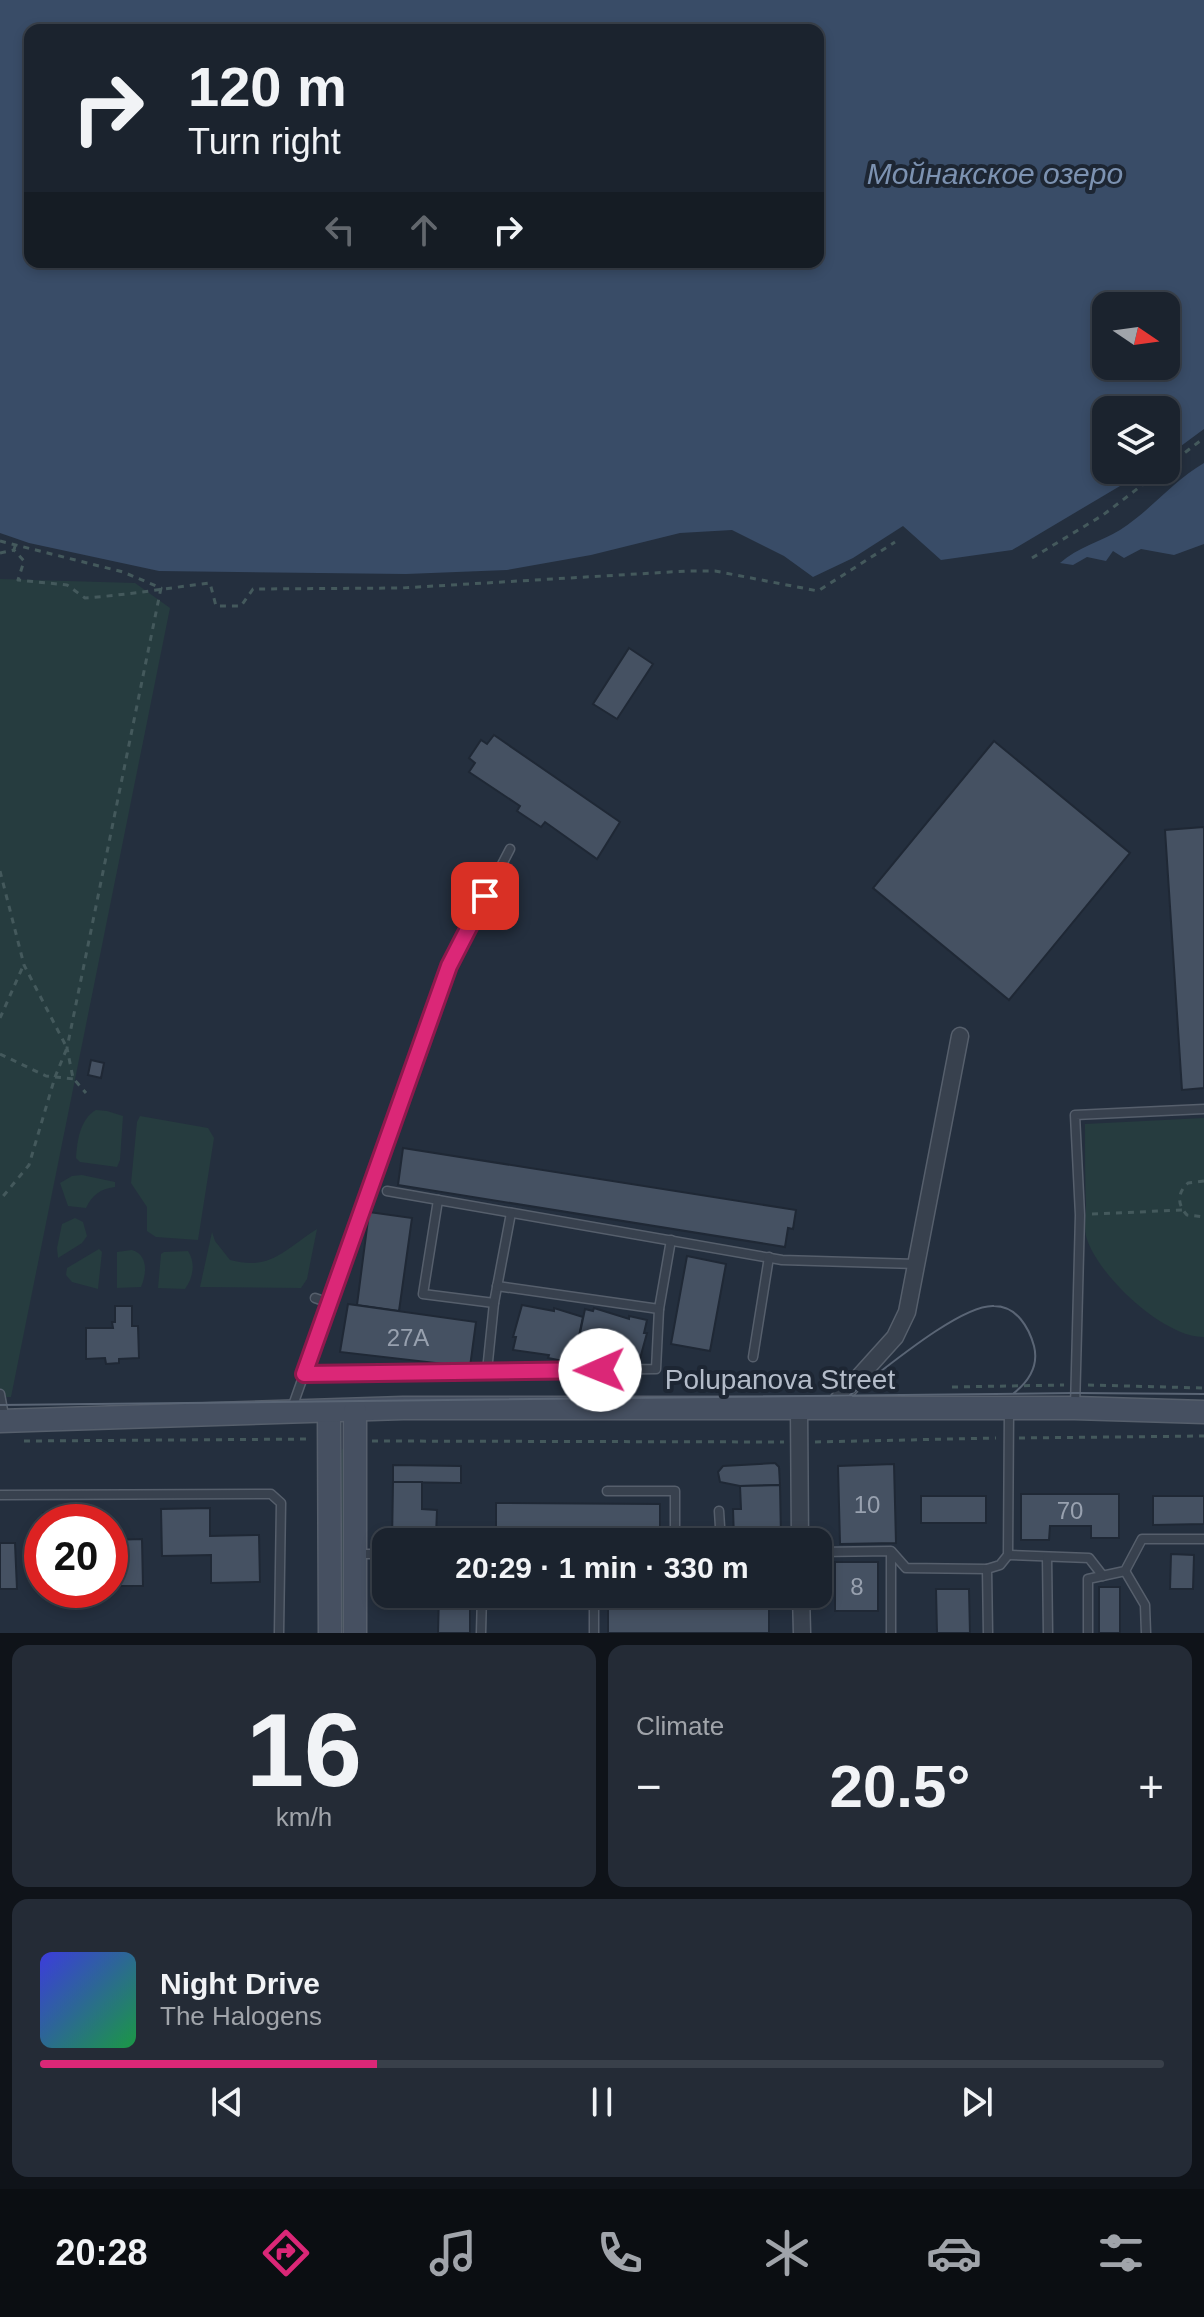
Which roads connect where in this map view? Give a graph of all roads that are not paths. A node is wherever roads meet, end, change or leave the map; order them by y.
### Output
1 (510, 849) dead end
2 (960, 1036) dead end
3 (1204, 1109) edge
4 (387, 1191) dead end
5 (438, 1200) junction
6 (511, 1213) junction
7 (671, 1240) junction
8 (769, 1257) junction
9 (917, 1264) junction
10 (497, 1286) junction
11 (315, 1298) dead end
12 (329, 1303) junction
13 (494, 1303) junction
14 (659, 1309) junction
15 (753, 1357) dead end
16 (487, 1371) junction
17 (304, 1374) junction
18 (0, 1394) edge
19 (799, 1408) junction
20 (831, 1408) junction
21 (1075, 1408) junction
22 (1008, 1410) junction
23 (329, 1411) junction
24 (355, 1411) junction
25 (289, 1412) junction
26 (1204, 1412) edge
27 (7, 1428) edge
28 (607, 1491) dead end
29 (0, 1495) edge
30 (719, 1511) dead end
31 (675, 1528) edge
32 (720, 1528) edge
33 (800, 1528) edge
34 (1204, 1539) edge
35 (891, 1551) junction
36 (832, 1552) edge
37 (355, 1554) junction
38 (372, 1554) edge
39 (1008, 1555) junction
40 (1047, 1557) junction
41 (987, 1569) junction
42 (1125, 1571) junction
43 (1103, 1576) junction
44 (482, 1608) edge
45 (594, 1608) edge
46 (801, 1608) edge
47 (279, 1633) edge
48 (330, 1633) edge
49 (355, 1633) edge
50 (481, 1633) edge
51 (594, 1633) edge
52 (802, 1633) edge
53 (891, 1633) edge
54 (988, 1633) edge
55 (1048, 1633) edge
56 (1088, 1633) edge
57 (1146, 1633) edge

1 - 12 lane
2 - 9 street
3 - 21 lane
4 - 5 lane
5 - 6 lane
5 - 13 lane
6 - 7 lane
6 - 10 lane
7 - 8 lane
7 - 14 lane
8 - 9 lane
8 - 15 lane
9 - 20 street
10 - 13 lane
10 - 14 lane
11 - 12 lane
12 - 17 lane
13 - 16 lane
14 - 16 lane
16 - 17 lane
17 - 25 lane
18 - 27 lane
19 - 20 street, Polupanova Street
19 - 24 street, Polupanova Street
19 - 33 street
20 - 22 street, Polupanova Street
21 - 22 street, Polupanova Street
21 - 26 street, Polupanova Street
22 - 39 lane
23 - 24 street, Polupanova Street
23 - 25 street
23 - 48 street
24 - 37 street
25 - 27 street
28 - 31 lane
29 - 47 lane
30 - 32 lane
34 - 42 lane
35 - 36 lane
35 - 41 lane
35 - 53 lane
37 - 38 lane
37 - 49 street
39 - 40 lane
39 - 41 lane
40 - 43 lane
40 - 55 lane
41 - 54 lane
42 - 43 lane
42 - 57 lane
43 - 56 lane
44 - 50 lane
45 - 51 lane
46 - 52 street

